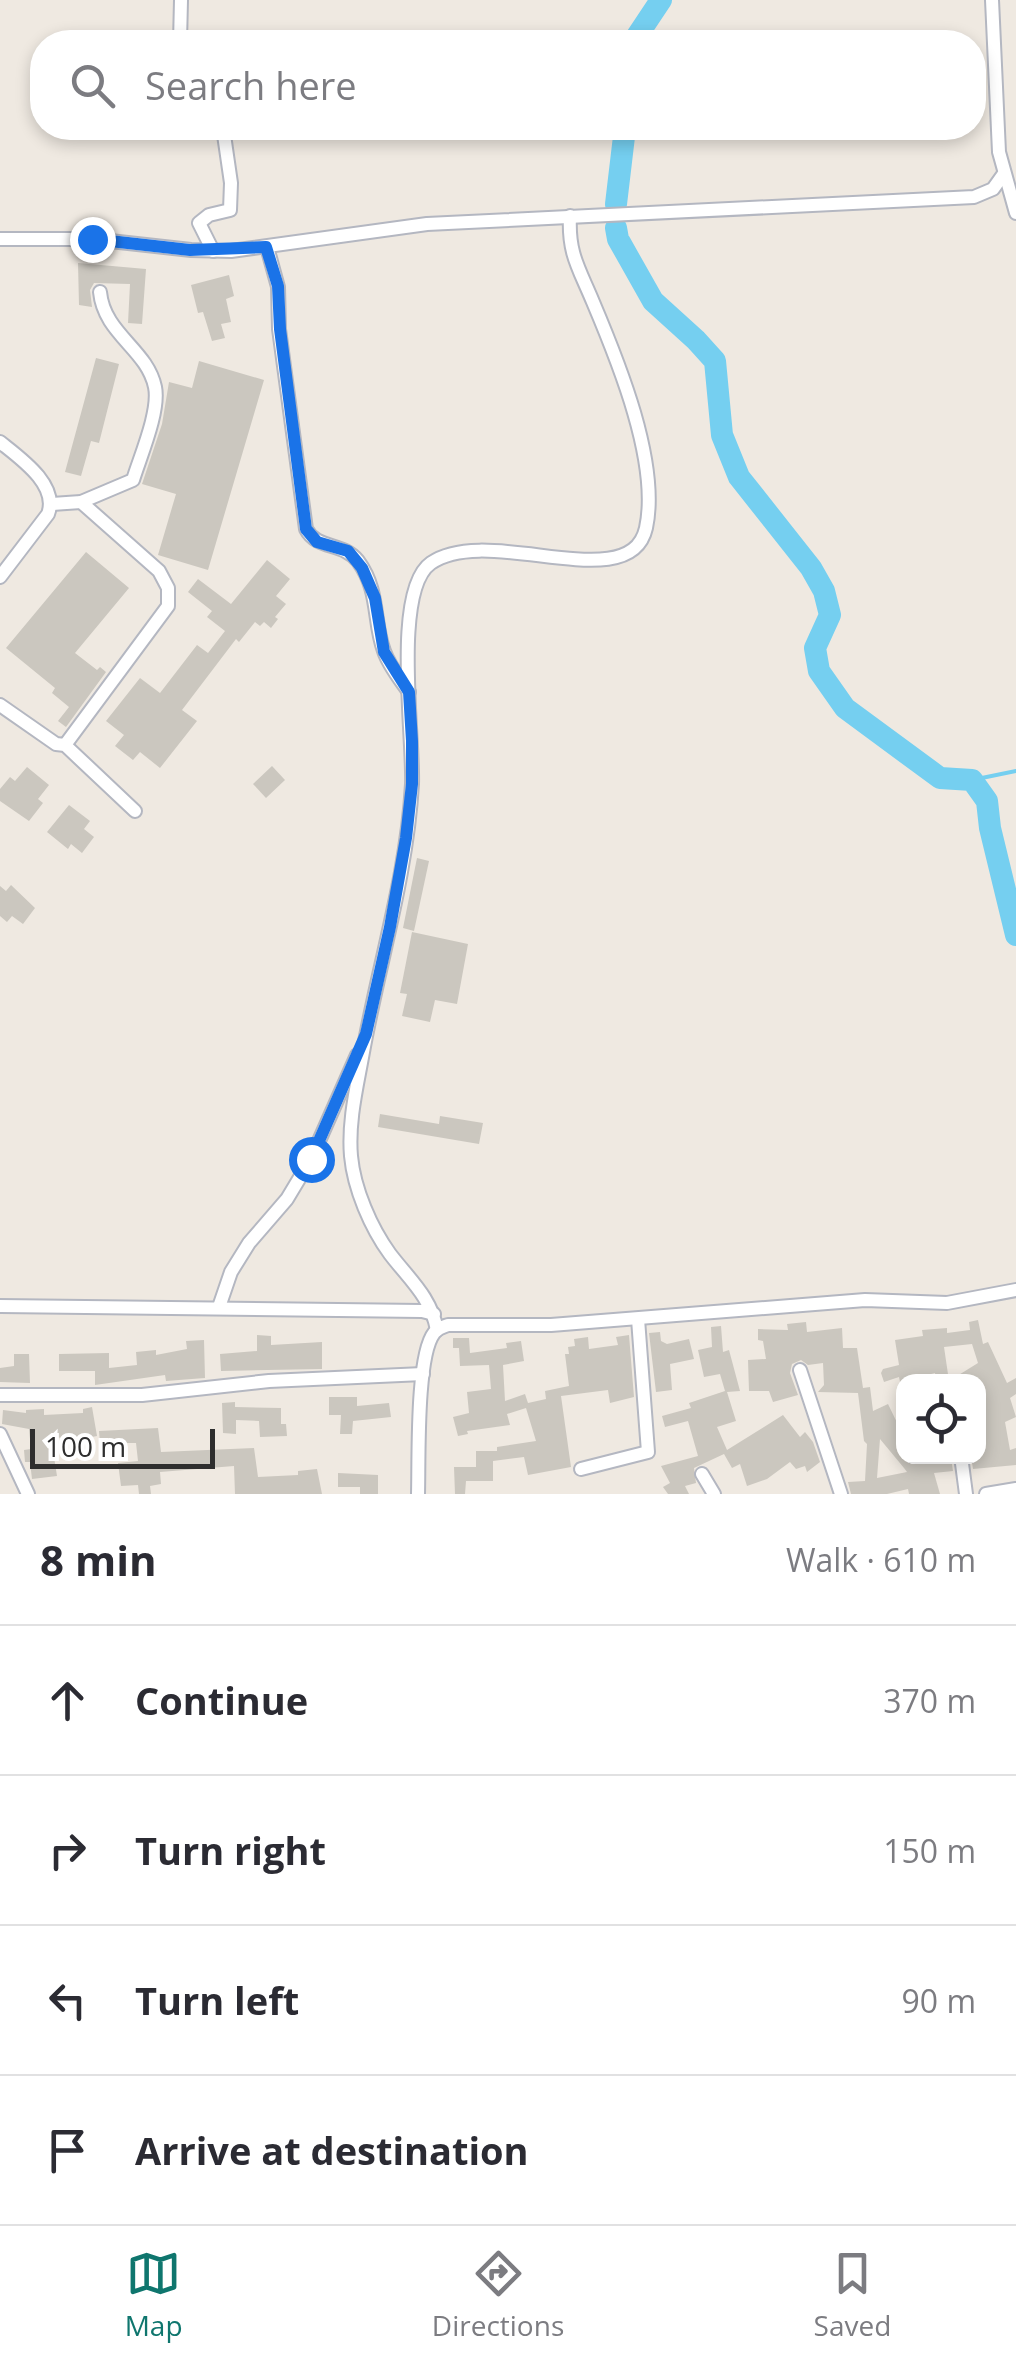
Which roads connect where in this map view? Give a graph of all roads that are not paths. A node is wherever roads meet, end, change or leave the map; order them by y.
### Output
1 (181, 0) edge
2 (992, 0) edge
3 (180, 30) edge
4 (225, 140) edge
5 (1003, 175) junction
6 (1016, 213) edge
7 (570, 216) junction
8 (0, 239) edge
9 (266, 247) junction
10 (213, 251) junction
11 (100, 292) dead end
12 (0, 442) edge
13 (81, 502) junction
14 (52, 504) junction
15 (0, 577) edge
16 (409, 692) junction
17 (0, 705) edge
18 (66, 745) junction
19 (135, 811) dead end
20 (366, 1034) junction
21 (1016, 1290) edge
22 (0, 1306) edge
23 (220, 1307) junction
24 (434, 1314) junction
25 (638, 1319) junction
26 (437, 1330) junction
27 (800, 1370) dead end
28 (423, 1374) junction
29 (0, 1396) edge
30 (0, 1434) edge
31 (962, 1464) edge
32 (581, 1469) dead end
33 (702, 1474) dead end
34 (1016, 1488) edge
35 (28, 1494) edge
36 (418, 1494) edge
37 (714, 1494) edge
38 (841, 1494) edge
39 (966, 1494) edge
40 (986, 1494) edge

1 - 3 street
2 - 5 street
4 - 10 street
5 - 6 street
5 - 7 street
7 - 9 street
7 - 16 street
8 - 10 street
9 - 10 street
9 - 16 street
11 - 13 street
12 - 14 street
13 - 14 street
13 - 18 street
14 - 15 street
16 - 20 street
17 - 18 street
18 - 19 street
20 - 23 street
20 - 24 street
21 - 25 street
22 - 23 street
23 - 24 street
24 - 26 street
25 - 26 street
25 - 32 street
26 - 28 street
27 - 38 street
28 - 29 street
28 - 36 street
30 - 35 street
31 - 39 street
33 - 37 street
34 - 40 street

